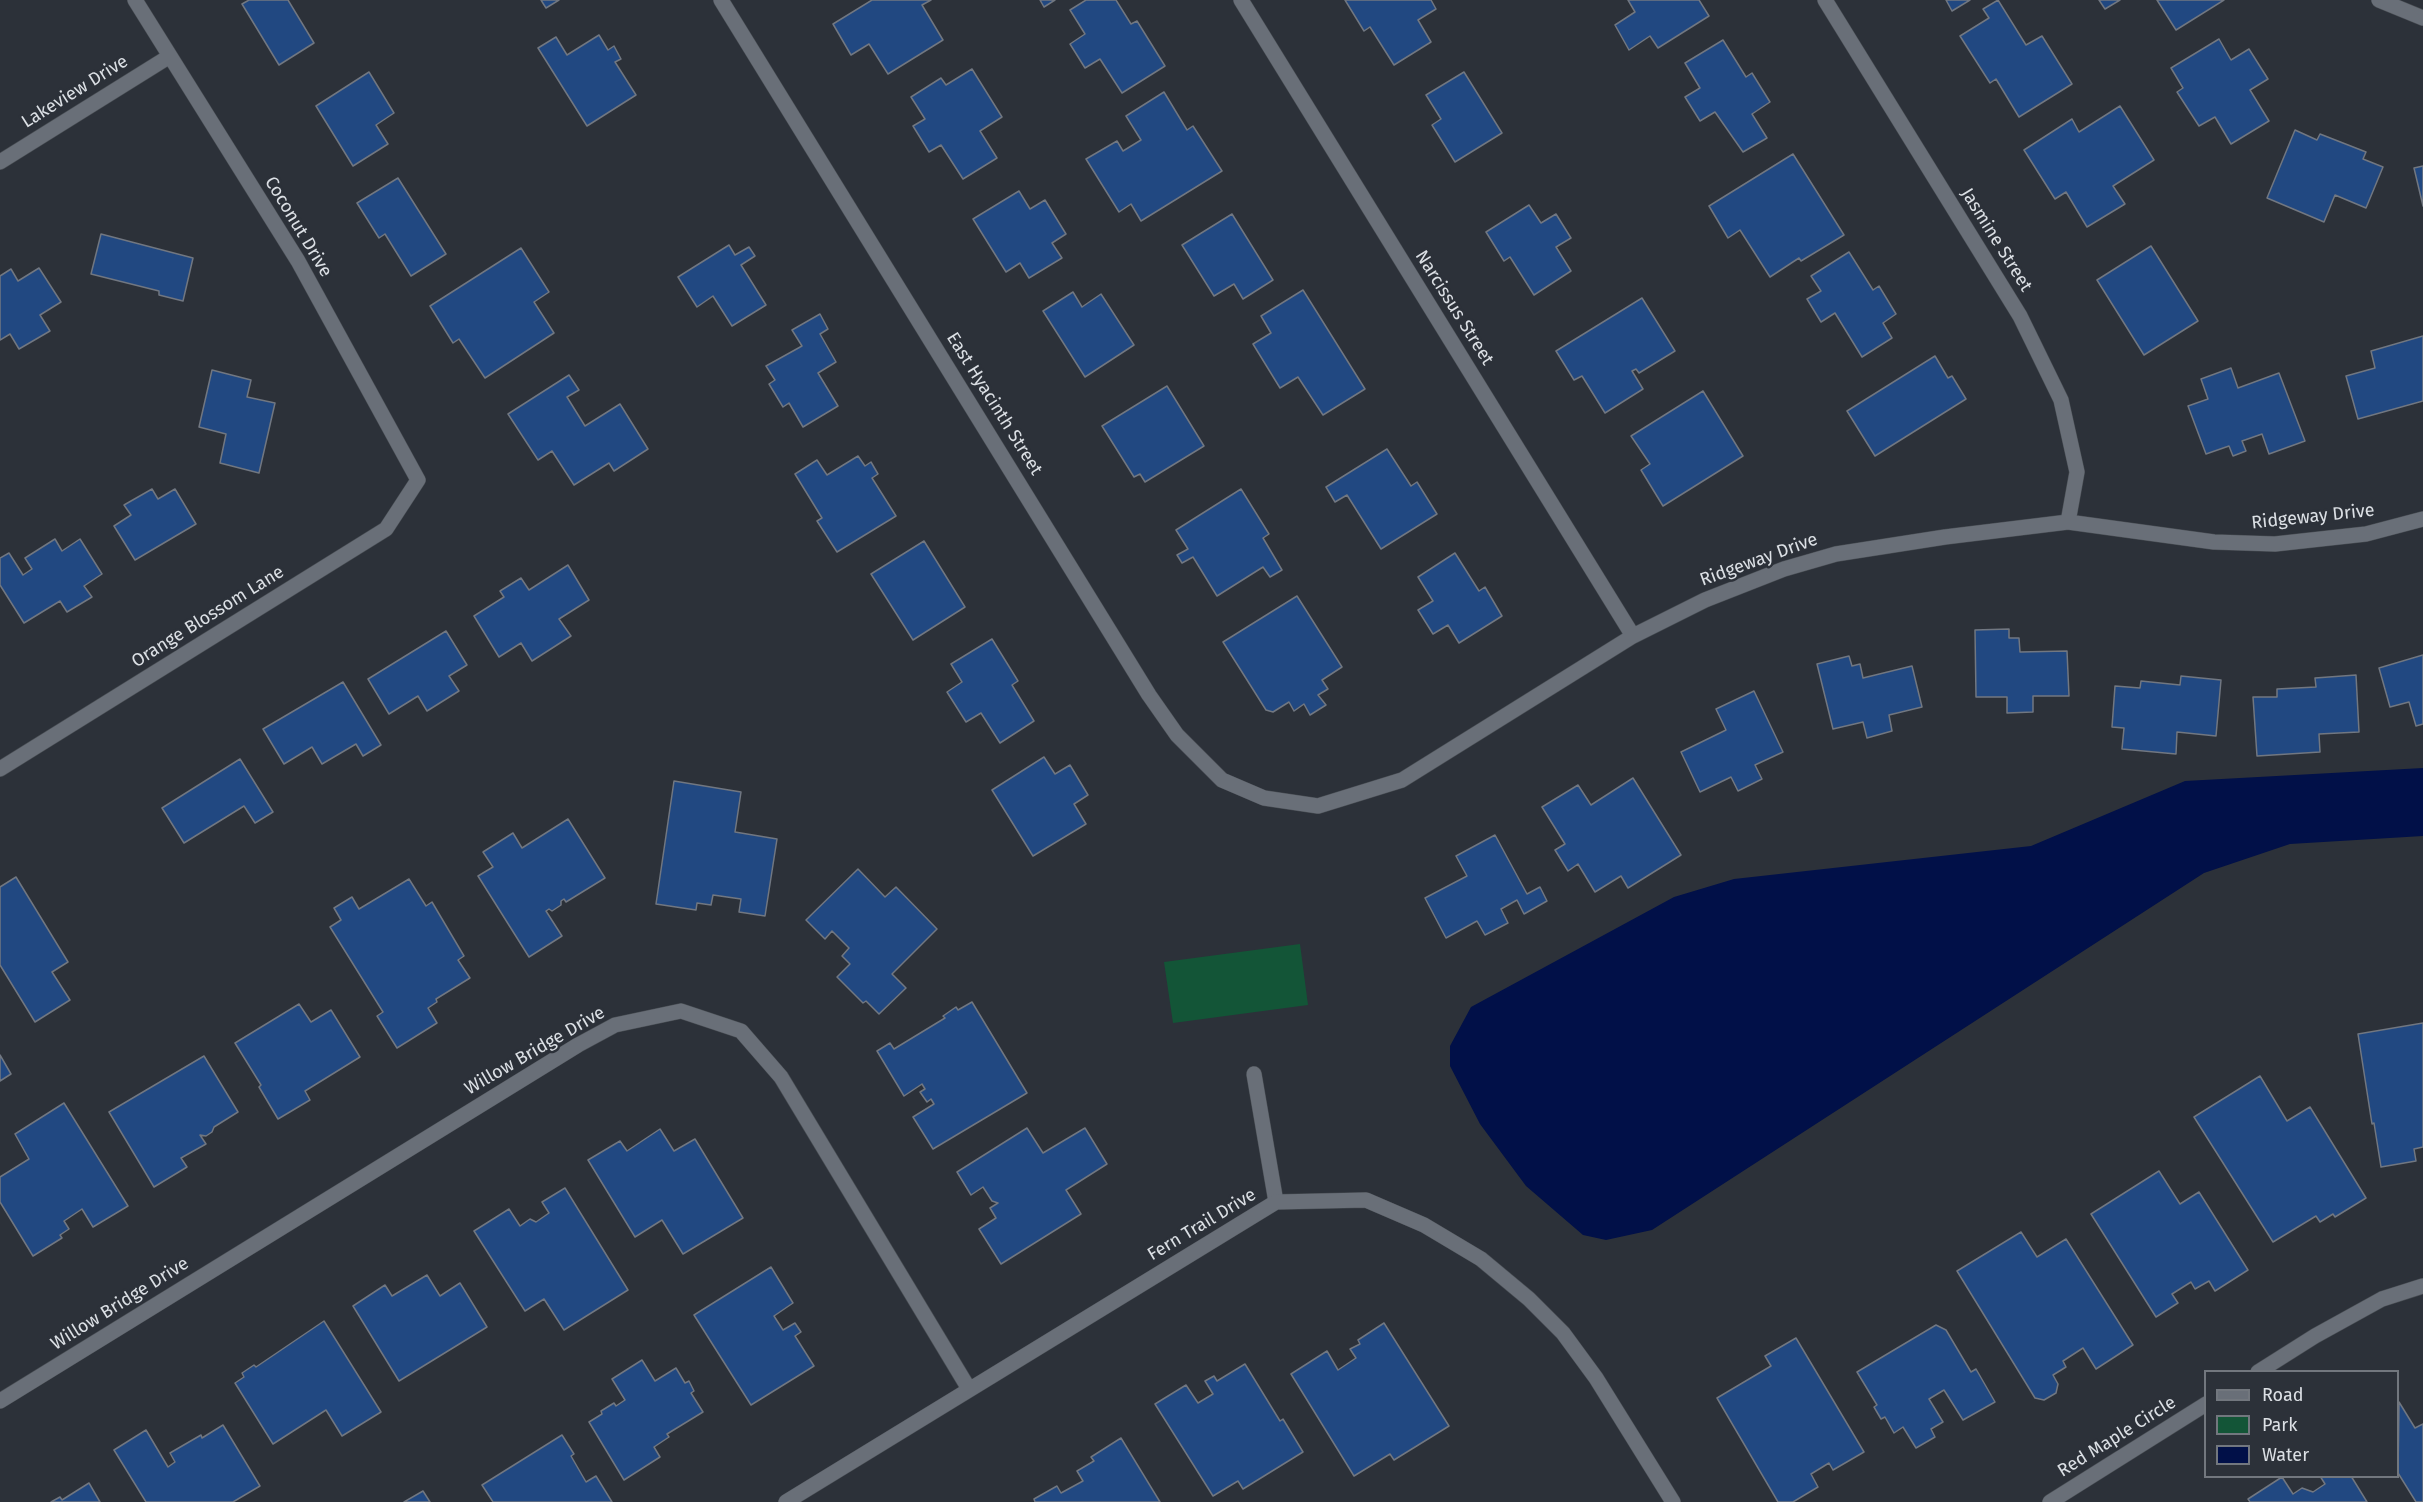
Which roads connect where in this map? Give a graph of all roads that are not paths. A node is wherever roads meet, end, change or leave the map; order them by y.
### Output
1 (135, 0) edge
2 (721, 0) edge
3 (1241, 0) edge
4 (1825, 0) edge
5 (2379, 0) edge
6 (2423, 18) edge
7 (170, 56) junction
8 (0, 162) edge
9 (417, 480) joint
10 (2423, 519) edge
11 (2068, 522) junction
12 (1634, 636) junction
13 (0, 769) edge
14 (1264, 798) joint
15 (1254, 1074) dead end
16 (1276, 1202) junction
17 (2423, 1286) edge
18 (2260, 1370) edge
19 (969, 1389) junction
20 (0, 1401) edge
21 (2204, 1405) edge
22 (786, 1502) edge
23 (1673, 1502) edge
24 (2050, 1502) edge

1 - 7 street, Coconut Drive
2 - 14 street, East Hyacinth Street
3 - 12 street, Narcissus Street
4 - 11 street, Jasmine Street
5 - 6 street
7 - 8 street, Lakeview Drive
7 - 9 street, Coconut Drive
9 - 13 street, Orange Blossom Lane
10 - 11 street, Ridgeway Drive
11 - 12 street, Ridgeway Drive
12 - 14 street, Ridgeway Drive
15 - 16 street
16 - 19 street, Fern Trail Drive
16 - 23 street, Fern Trail Drive
17 - 18 street
19 - 20 street, Willow Bridge Drive
19 - 22 street, Fern Trail Drive
21 - 24 street, Red Maple Circle

